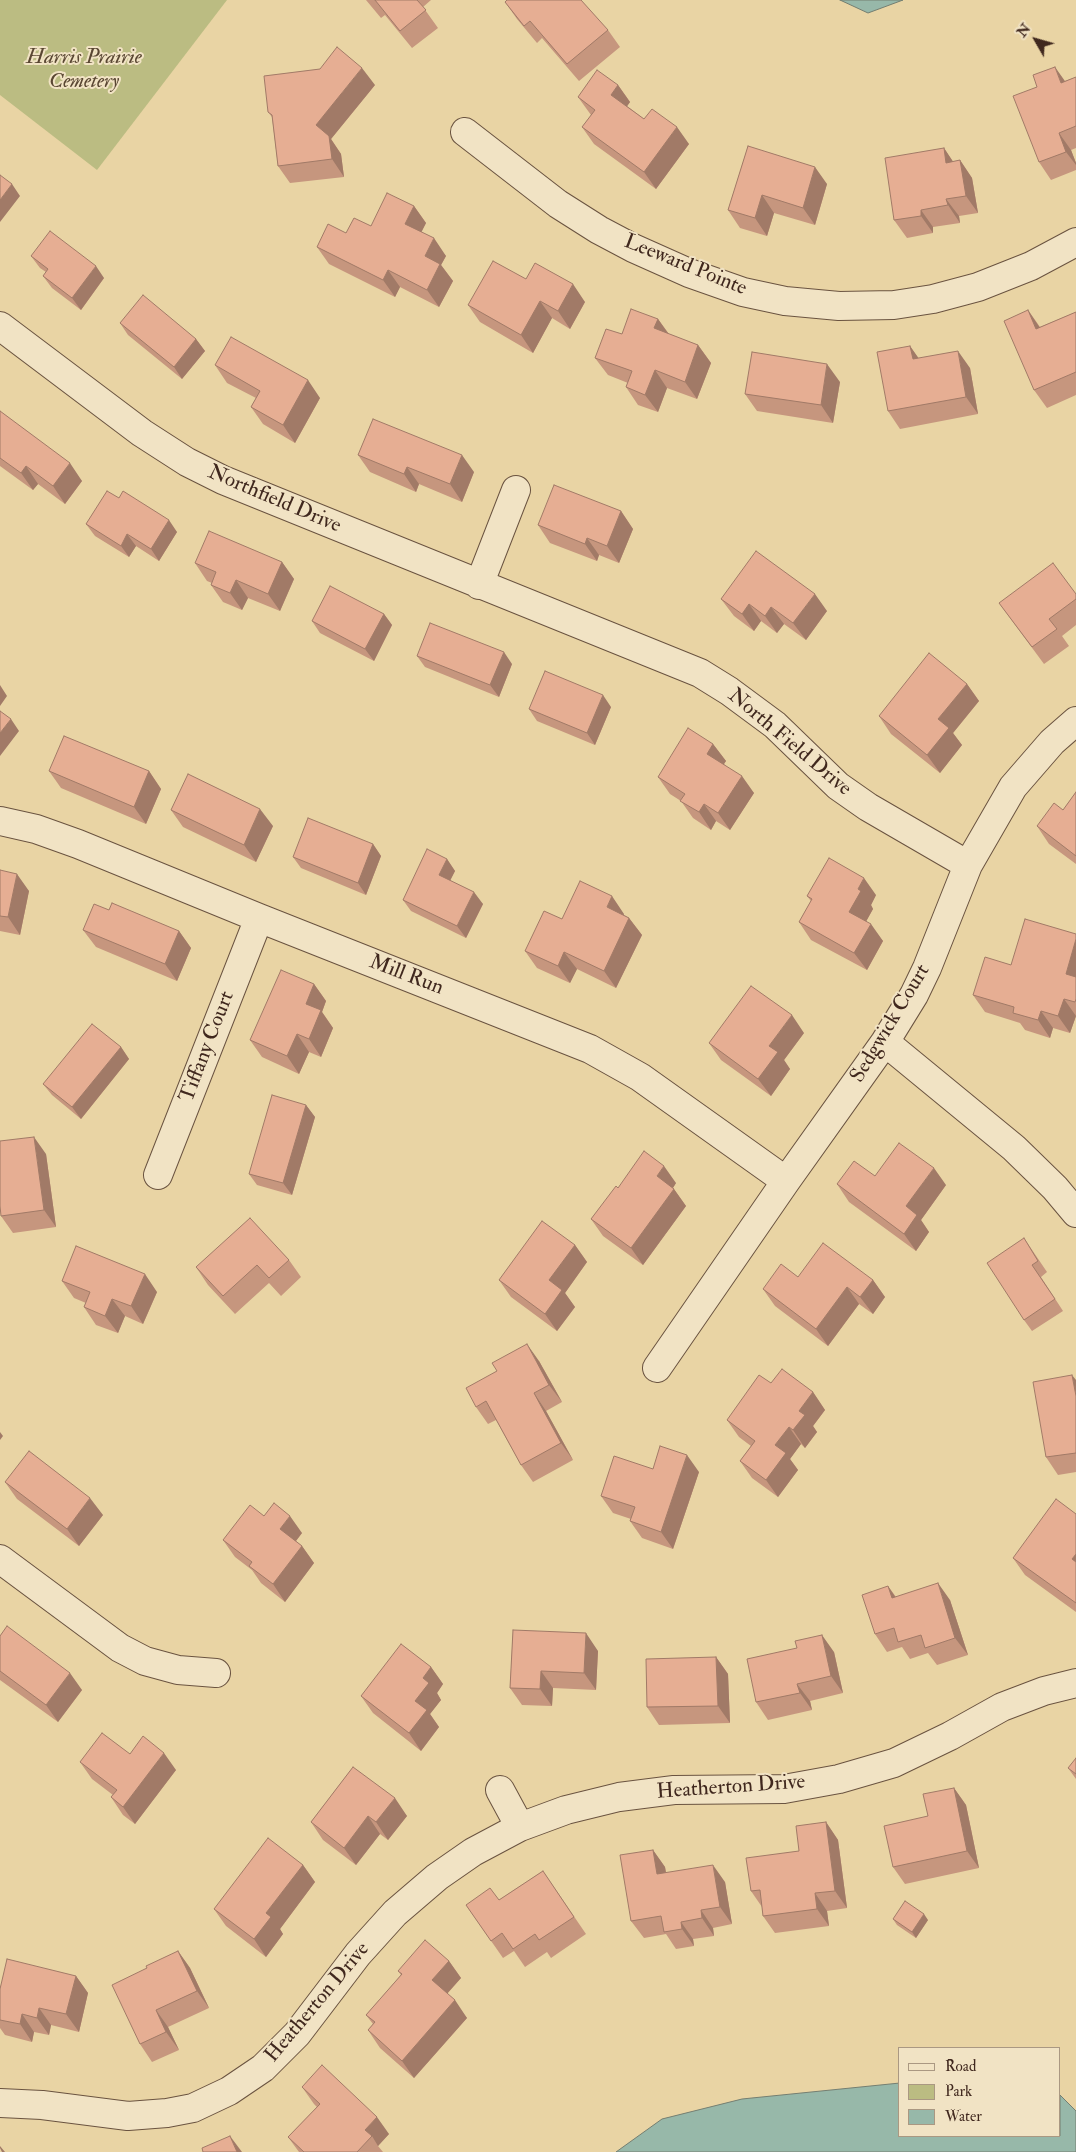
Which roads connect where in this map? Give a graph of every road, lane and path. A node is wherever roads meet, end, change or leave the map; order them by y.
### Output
1 (465, 132) dead end
2 (1076, 242) edge
3 (0, 326) edge
4 (516, 490) dead end
5 (479, 585) junction
6 (576, 624) joint
7 (1076, 721) edge
8 (0, 821) edge
9 (968, 865) junction
10 (258, 918) junction
11 (885, 1042) junction
12 (158, 1175) dead end
13 (786, 1181) junction
14 (1076, 1213) edge
15 (657, 1368) dead end
16 (0, 1559) edge
17 (216, 1673) dead end
18 (1076, 1683) edge
19 (500, 1790) dead end
20 (520, 1827) junction
21 (0, 2103) edge

1 - 2 street, Leeward Pointe
3 - 5 street, Northfield Drive
4 - 5 street
5 - 6 street, Northfield Drive
6 - 9 street, North Field Drive
7 - 9 street, Sedgwick Court
8 - 10 street, Mill Run
9 - 11 street, Sedgwick Court
10 - 12 street, Tiffany Court
10 - 13 street, Mill Run
11 - 13 street, Sedgwick Court
11 - 14 street
13 - 15 street, Sedgwick Court
16 - 17 street
18 - 20 street, Heatherton Drive
19 - 20 street
20 - 21 street, Heatherton Drive

